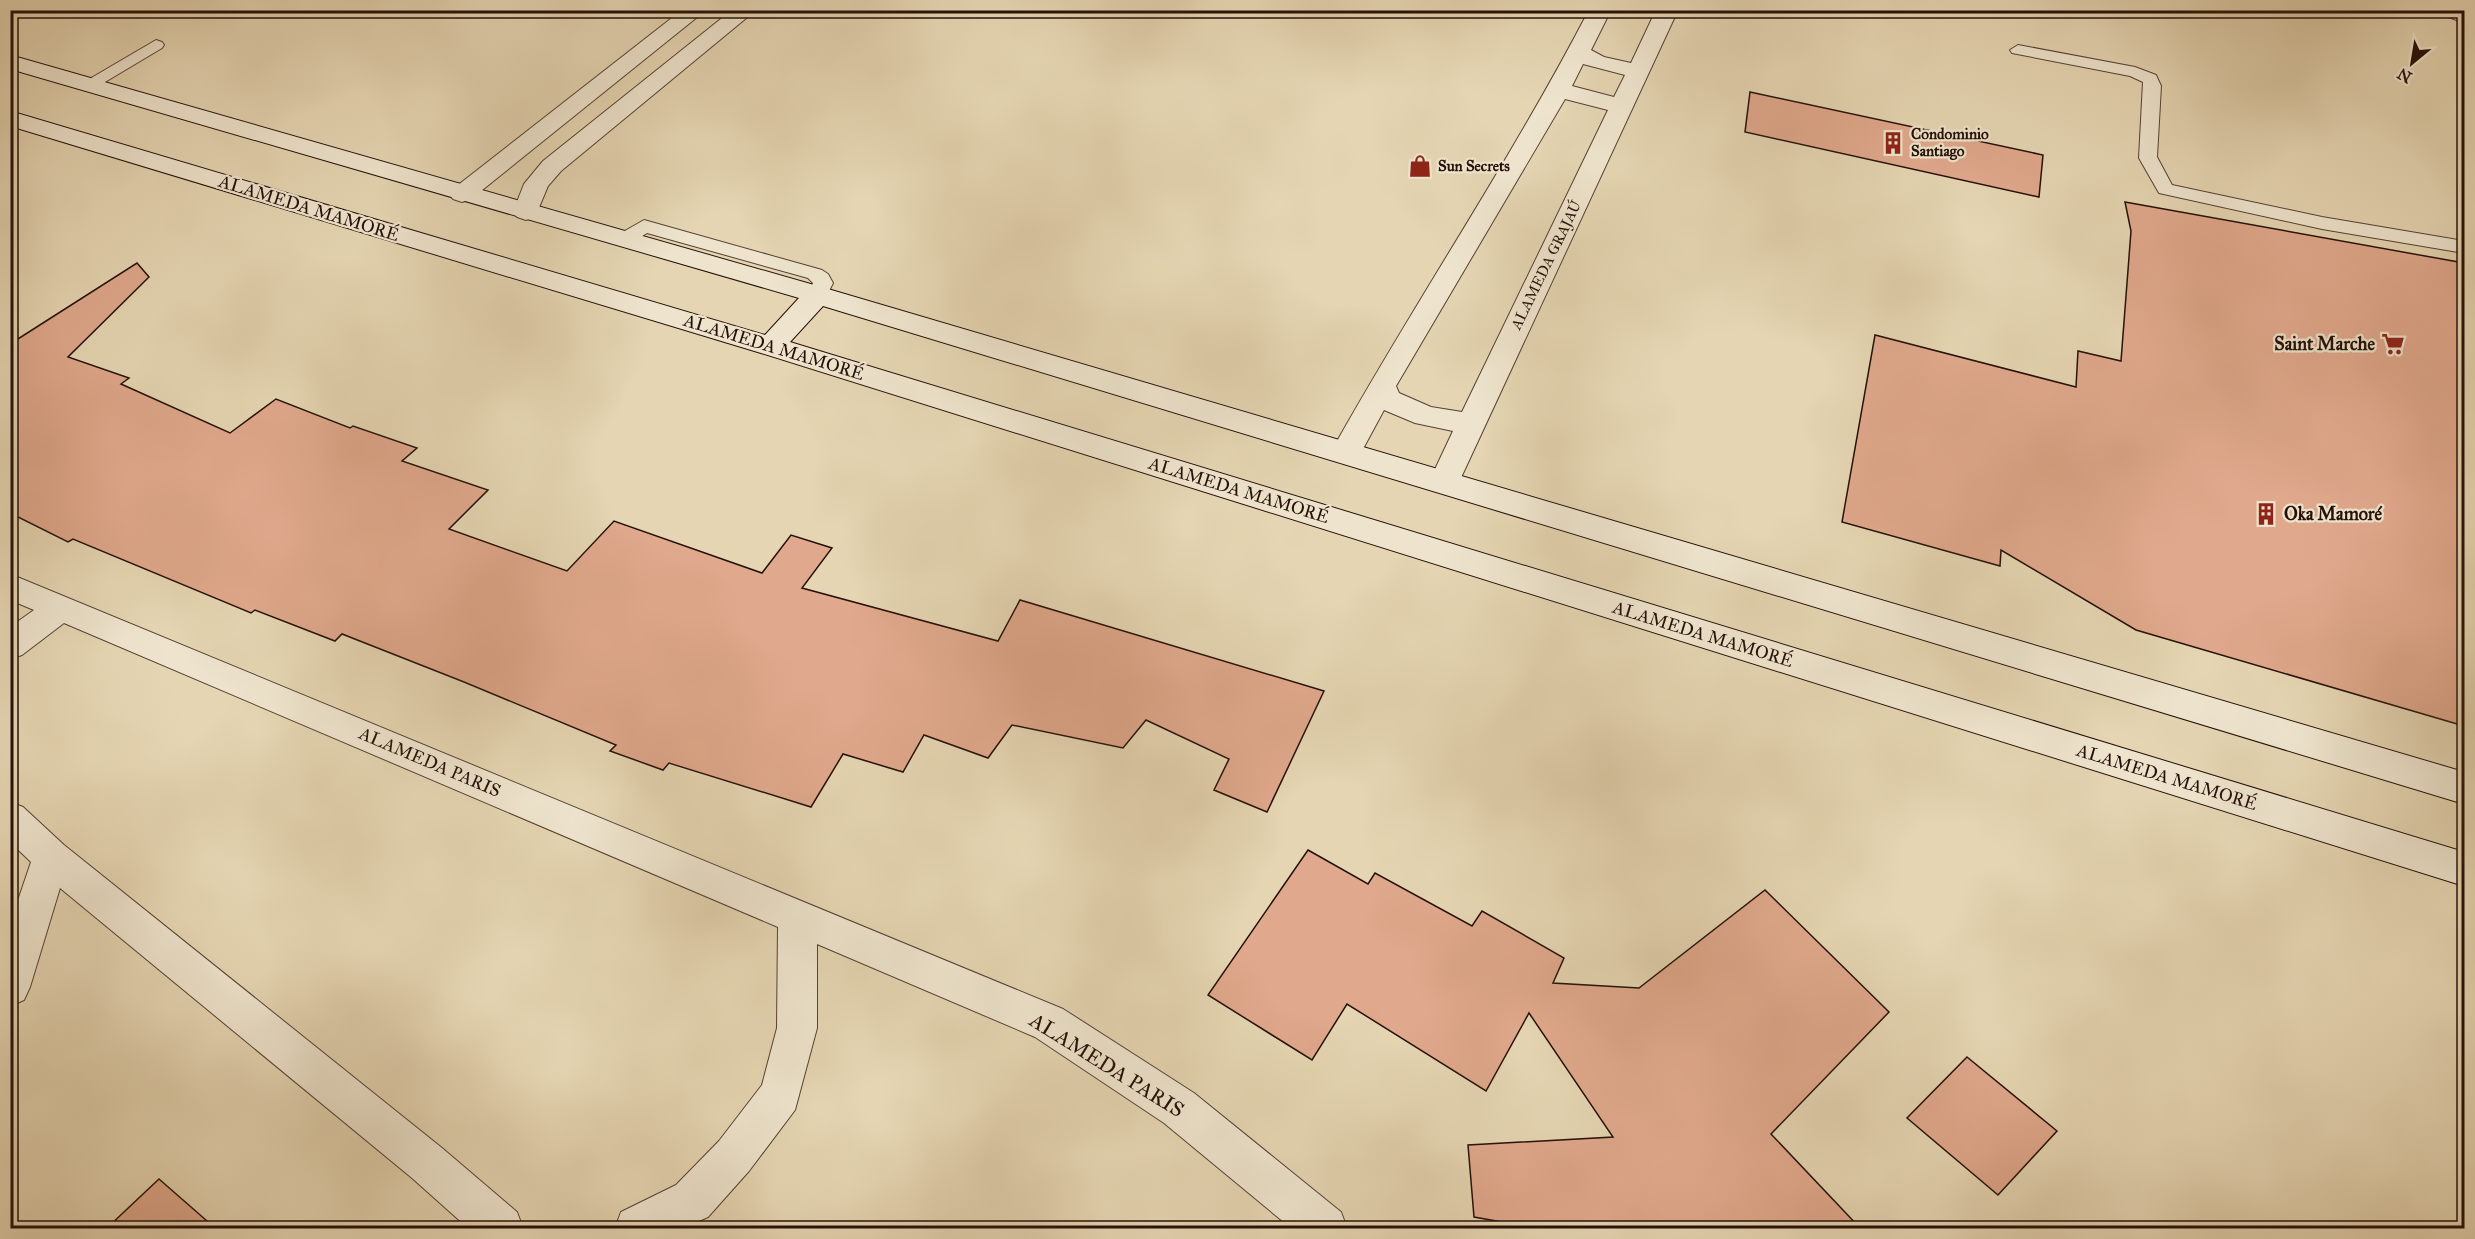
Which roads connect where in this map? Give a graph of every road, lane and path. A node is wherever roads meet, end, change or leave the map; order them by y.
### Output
1 (696, 10) edge
2 (746, 10) edge
3 (1600, 10) edge
4 (1667, 10) edge
5 (2445, 10) edge
6 (2464, 18) edge
7 (156, 45) dead end
8 (2018, 50) dead end
9 (1580, 53) junction
10 (10, 62) edge
11 (1640, 71) junction
12 (89, 84) junction
13 (1559, 90) junction
14 (1622, 106) junction
15 (10, 118) edge
16 (543, 131) junction
17 (578, 144) junction
18 (462, 194) junction
19 (526, 212) junction
20 (2464, 247) edge
21 (818, 295) junction
22 (771, 346) junction
23 (1382, 386) junction
24 (1470, 424) junction
25 (1346, 452) junction
26 (1444, 482) junction
27 (10, 586) edge
28 (62, 607) junction
29 (10, 646) edge
30 (2464, 788) edge
31 (10, 818) edge
32 (51, 857) junction
33 (2464, 869) edge
34 (797, 918) junction
35 (10, 987) edge
36 (501, 1228) edge
37 (637, 1228) edge
38 (1325, 1228) edge

1 - 16 main road
2 - 17 main road
3 - 9 main road
4 - 11 main road, ALAMEDA GRAJAÚ
5 - 6 lane
7 - 12 lane
8 - 20 lane
9 - 11 main road
9 - 13 main road
10 - 12 main road
11 - 14 main road, ALAMEDA GRAJAÚ
12 - 18 main road
13 - 14 main road
13 - 23 main road
14 - 24 main road, ALAMEDA GRAJAÚ
15 - 22 main road, ALAMEDA MAMORÉ
16 - 17 main road
16 - 18 main road
17 - 19 main road
18 - 19 main road
19 - 21 main road
21 - 22 main road
21 - 25 main road
22 - 33 main road, ALAMEDA MAMORÉ
23 - 24 main road
23 - 25 main road
24 - 26 main road, ALAMEDA GRAJAÚ
25 - 26 main road
26 - 30 main road
27 - 28 main road, ALAMEDA PARIS
28 - 29 main road
28 - 34 main road, ALAMEDA PARIS
31 - 32 main road
32 - 35 main road
32 - 36 main road
34 - 37 main road
34 - 38 main road, ALAMEDA PARIS

